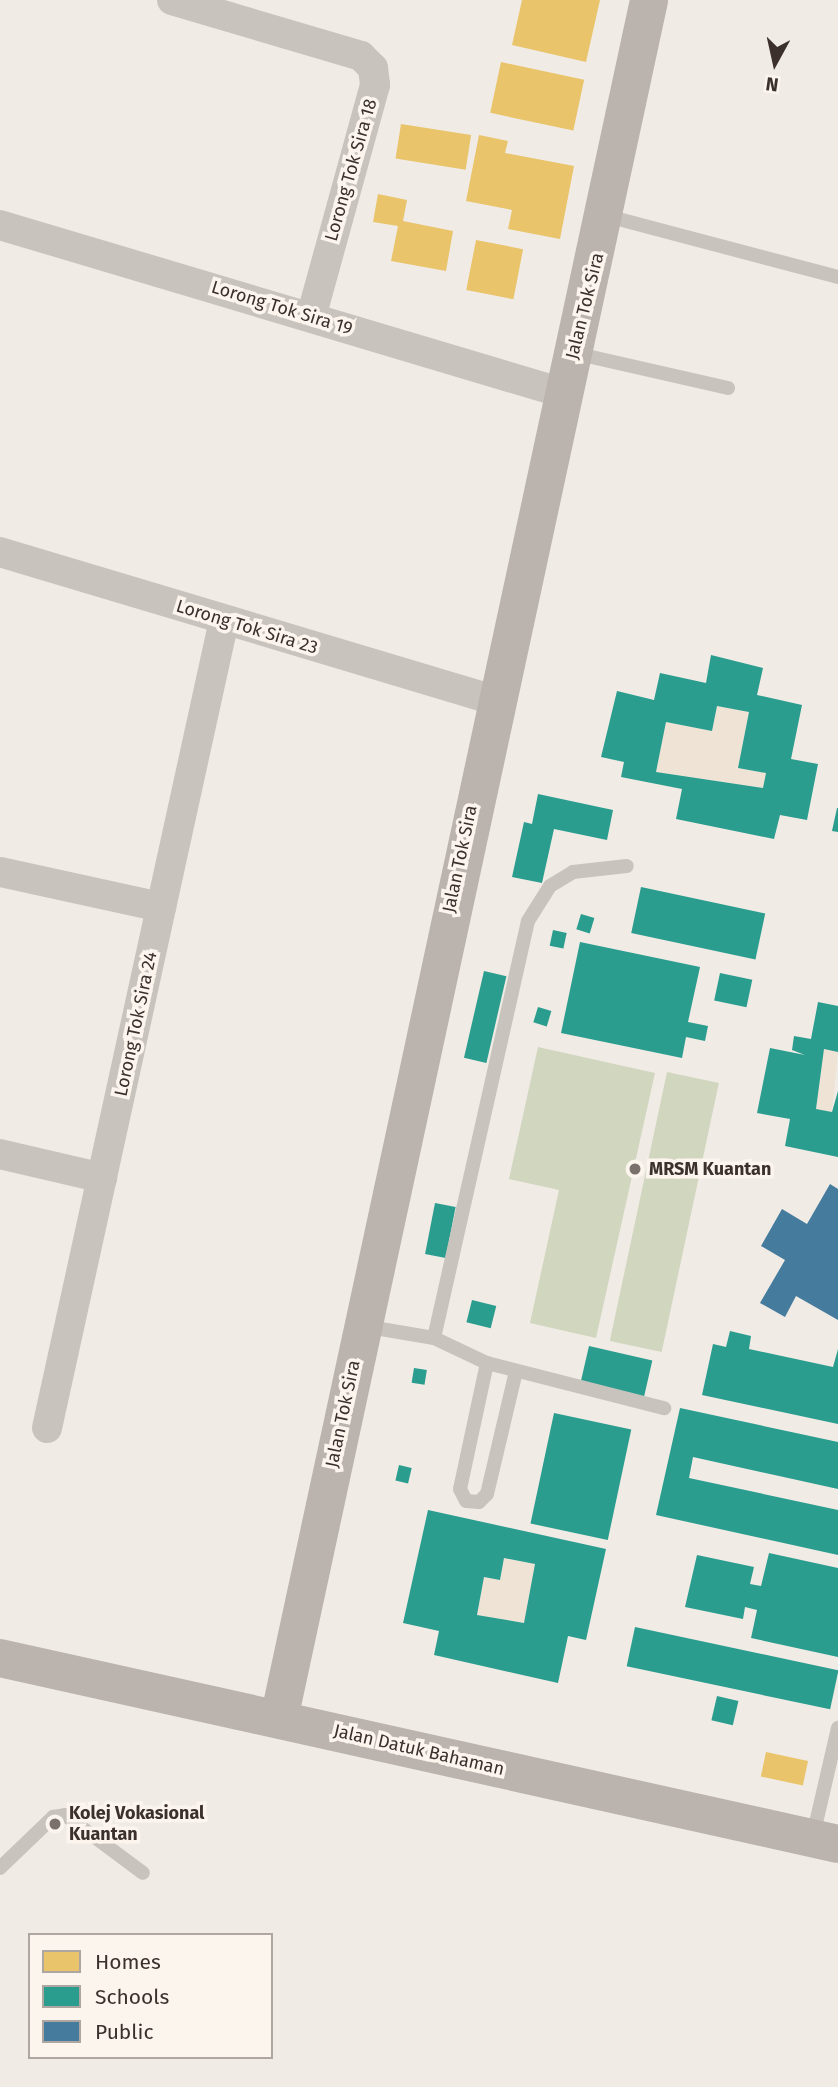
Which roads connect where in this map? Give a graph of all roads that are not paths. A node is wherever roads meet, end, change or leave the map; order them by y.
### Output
1 (172, 0) edge
2 (649, 0) edge
3 (607, 216) junction
4 (0, 225) edge
5 (838, 277) edge
6 (311, 317) junction
7 (573, 353) junction
8 (728, 388) dead end
9 (563, 393) junction
10 (0, 552) edge
11 (224, 620) junction
12 (494, 700) junction
13 (627, 866) dead end
14 (0, 872) edge
15 (161, 907) junction
16 (0, 1154) edge
17 (102, 1178) junction
18 (362, 1326) junction
19 (434, 1338) junction
20 (487, 1363) junction
21 (516, 1371) junction
22 (664, 1408) dead end
23 (47, 1427) dead end
24 (0, 1658) edge
25 (279, 1719) junction
26 (838, 1728) edge
27 (825, 1841) edge
28 (0, 1868) edge
29 (143, 1873) dead end

1 - 6 street, Lorong Tok Sira 18
2 - 3 street, Jalan Tok Sira
3 - 5 lane
3 - 7 street, Jalan Tok Sira
4 - 6 street, Lorong Tok Sira 19
6 - 9 street, Lorong Tok Sira 19
7 - 8 lane
7 - 9 street, Jalan Tok Sira
9 - 12 street, Jalan Tok Sira
10 - 11 street, Lorong Tok Sira 23
11 - 12 street, Lorong Tok Sira 23
11 - 15 street, Lorong Tok Sira 24
12 - 18 street, Jalan Tok Sira
13 - 19 lane
14 - 15 street
15 - 17 street, Lorong Tok Sira 24
16 - 17 street
17 - 23 street, Lorong Tok Sira 24
18 - 19 lane
18 - 25 street, Jalan Tok Sira
19 - 20 lane
20 - 21 lane
20 - 21 lane
21 - 22 lane
24 - 25 street, Jalan Datuk Bahaman
25 - 27 street, Jalan Datuk Bahaman
26 - 27 lane
28 - 29 lane

